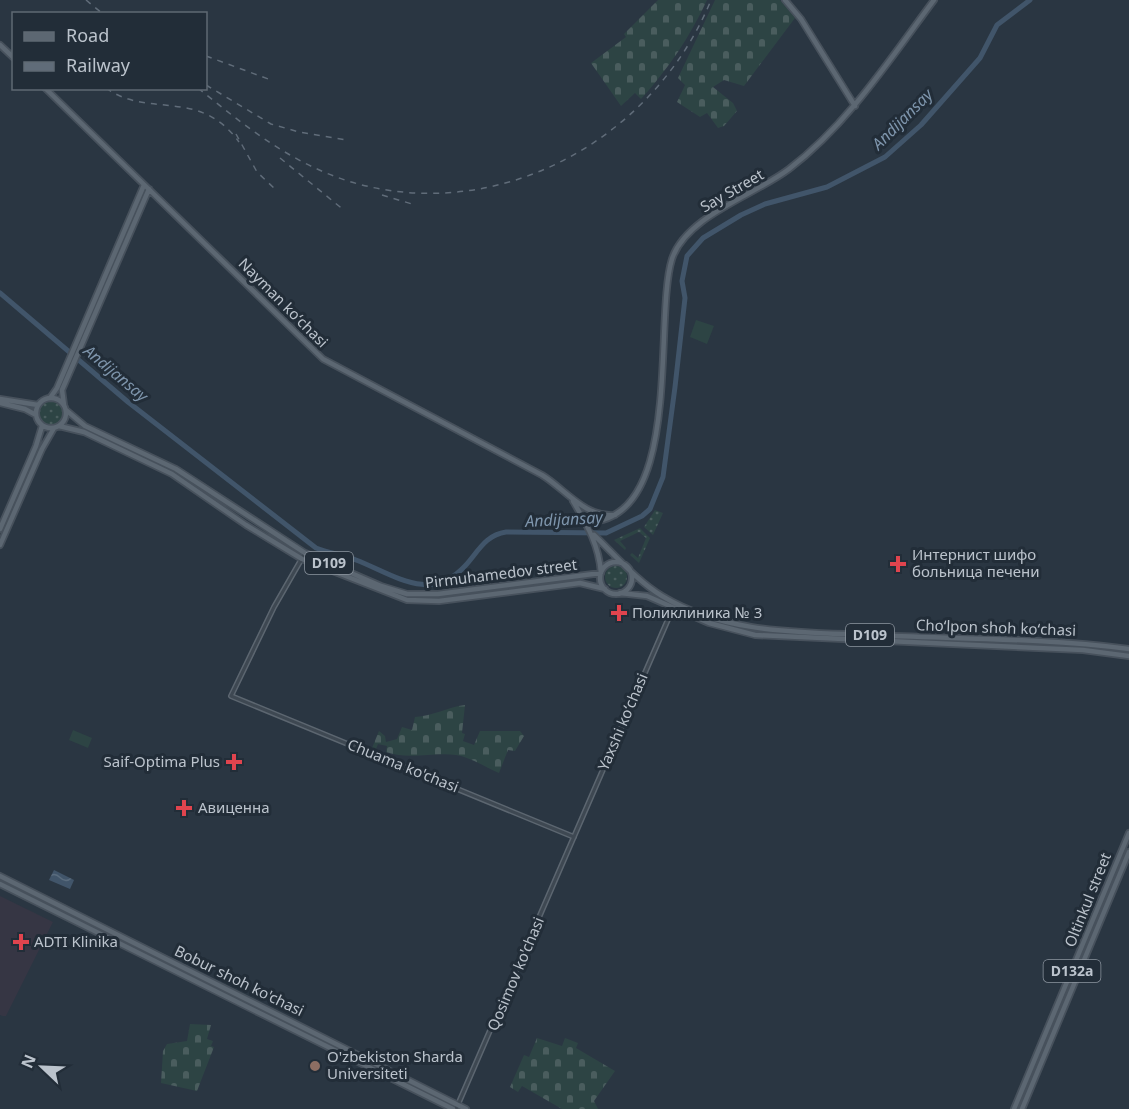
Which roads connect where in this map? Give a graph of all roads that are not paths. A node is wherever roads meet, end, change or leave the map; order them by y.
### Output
1 (784, 0) edge
2 (934, 0) edge
3 (0, 45) edge
4 (12, 56) edge
5 (47, 90) edge
6 (855, 106) junction
7 (146, 187) junction
8 (70, 366) junction
9 (50, 398) junction
10 (0, 401) edge
11 (38, 405) junction
12 (65, 408) junction
13 (36, 415) junction
14 (42, 426) junction
15 (57, 427) junction
16 (572, 500) junction
17 (615, 515) junction
18 (585, 522) junction
19 (0, 529) edge
20 (592, 533) junction
21 (0, 545) edge
22 (305, 553) junction
23 (302, 559) junction
24 (627, 566) junction
25 (601, 573) junction
26 (605, 589) junction
27 (620, 593) junction
28 (673, 608) junction
29 (859, 635) junction
30 (859, 641) junction
31 (1129, 649) edge
32 (1129, 656) edge
33 (1129, 832) edge
34 (574, 837) junction
35 (1129, 852) edge
36 (0, 876) edge
37 (0, 884) edge
38 (113, 932) junction
39 (110, 938) junction
40 (144, 948) junction
41 (141, 954) junction
42 (1072, 970) junction
43 (1078, 973) junction
44 (455, 1108) edge
45 (466, 1109) edge
46 (1014, 1109) edge
47 (1022, 1109) edge

1 - 6 main road
2 - 6 main road, Say Street
3 - 4 main road
5 - 7 main road, Nayman koʻchasi
6 - 17 main road, Say Street
7 - 8 main road
7 - 16 main road, Nayman koʻchasi
8 - 9 main road
8 - 12 main road
9 - 11 main road
9 - 12 main road, D109
10 - 11 main road
10 - 13 main road
11 - 13 main road
12 - 15 main road
12 - 22 main road, D109
13 - 14 main road
14 - 15 main road, D109
14 - 19 main road
15 - 21 main road
15 - 23 main road, D109
16 - 17 main road
16 - 18 main road
17 - 18 main road
18 - 20 main road
20 - 24 main road, Choʻlpon shoh koʻchasi
20 - 25 main road
22 - 23 street
22 - 25 main road, Pirmuhamedov street / D109
23 - 26 main road, D109
23 - 34 street, Chuama ko'chasi
24 - 25 main road, D109
24 - 27 main road
24 - 29 main road, Choʻlpon shoh koʻchasi / D109
25 - 26 main road
26 - 27 main road, D109
27 - 28 main road, Choʻlpon shoh koʻchasi / D109
28 - 30 main road, Choʻlpon shoh koʻchasi / D109
28 - 34 street, Yaxshi koʻchasi
29 - 30 main road
29 - 31 main road, Choʻlpon shoh koʻchasi / D109
30 - 32 main road, Choʻlpon shoh koʻchasi / D109
33 - 42 main road, Oltinkul street / D132a
34 - 44 street, Qosimov ko'chasi
35 - 43 main road, Oltinkul street / D132a
36 - 38 main road, Bobur shoh ko'chasi
37 - 39 main road
38 - 39 main road
38 - 40 main road, Bobur shoh ko'chasi
39 - 41 main road
40 - 41 main road
40 - 44 main road, Bobur shoh ko'chasi
41 - 44 main road
42 - 43 main road
42 - 46 main road, Oltinkul street / D132a
43 - 47 main road, Oltinkul street / D132a
44 - 45 main road, Bobur shoh ko'chasi

